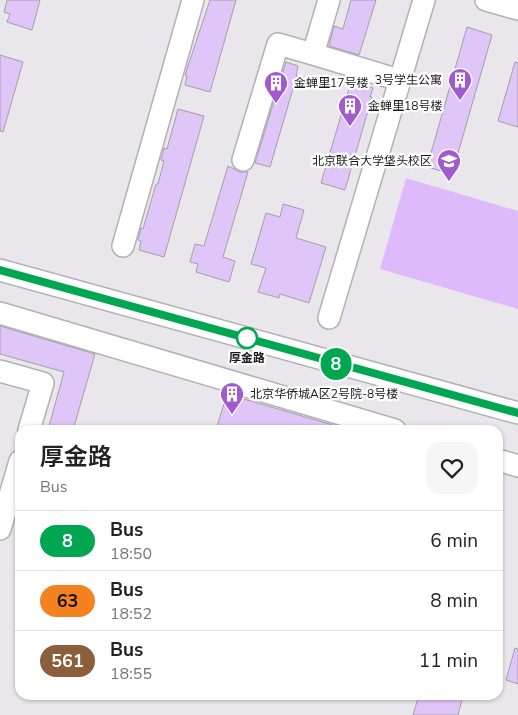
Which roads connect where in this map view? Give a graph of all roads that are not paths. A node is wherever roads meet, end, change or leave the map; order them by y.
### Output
1 (193, 0) edge
2 (329, 0) edge
3 (424, 0) edge
4 (486, 0) edge
5 (518, 9) edge
6 (313, 54) junction
7 (399, 80) junction
8 (243, 160) dead end
9 (123, 246) dead end
10 (0, 270) edge
11 (0, 313) edge
12 (329, 318) dead end
13 (0, 371) edge
14 (518, 413) edge
15 (30, 425) edge
16 (378, 425) edge
17 (503, 462) edge
18 (518, 466) edge
19 (15, 478) edge
20 (0, 529) edge

1 - 9 street
2 - 6 street
3 - 7 street
4 - 5 street
6 - 7 street
6 - 8 street
7 - 12 street
10 - 14 street
11 - 16 street
13 - 15 street
17 - 18 street
19 - 20 street

